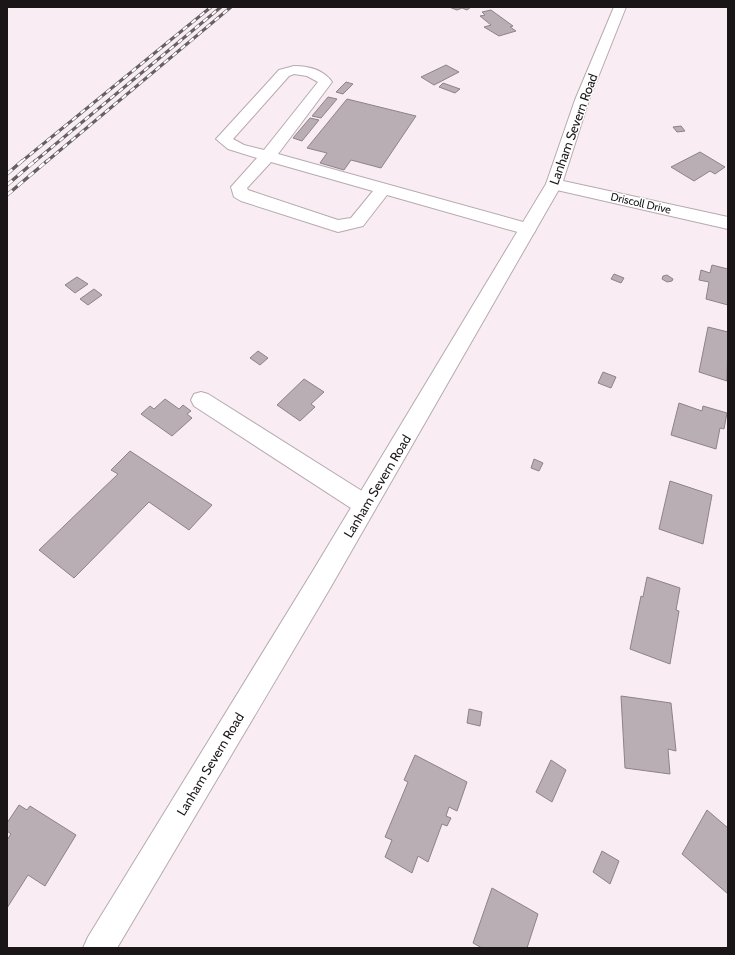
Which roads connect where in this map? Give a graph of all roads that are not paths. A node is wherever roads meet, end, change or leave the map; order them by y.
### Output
1 (620, 7) edge
2 (268, 156) junction
3 (554, 184) junction
4 (383, 188) junction
5 (728, 223) edge
6 (528, 229) junction
7 (201, 400) dead end
8 (365, 505) junction
9 (99, 948) edge

1 - 3 main road, Lanham Severn Road
2 - 2 main road
2 - 4 main road
2 - 4 main road
3 - 5 main road, Driscoll Drive
3 - 6 main road, Lanham Severn Road
4 - 6 main road
6 - 8 main road, Lanham Severn Road
7 - 8 main road
8 - 9 main road, Lanham Severn Road

